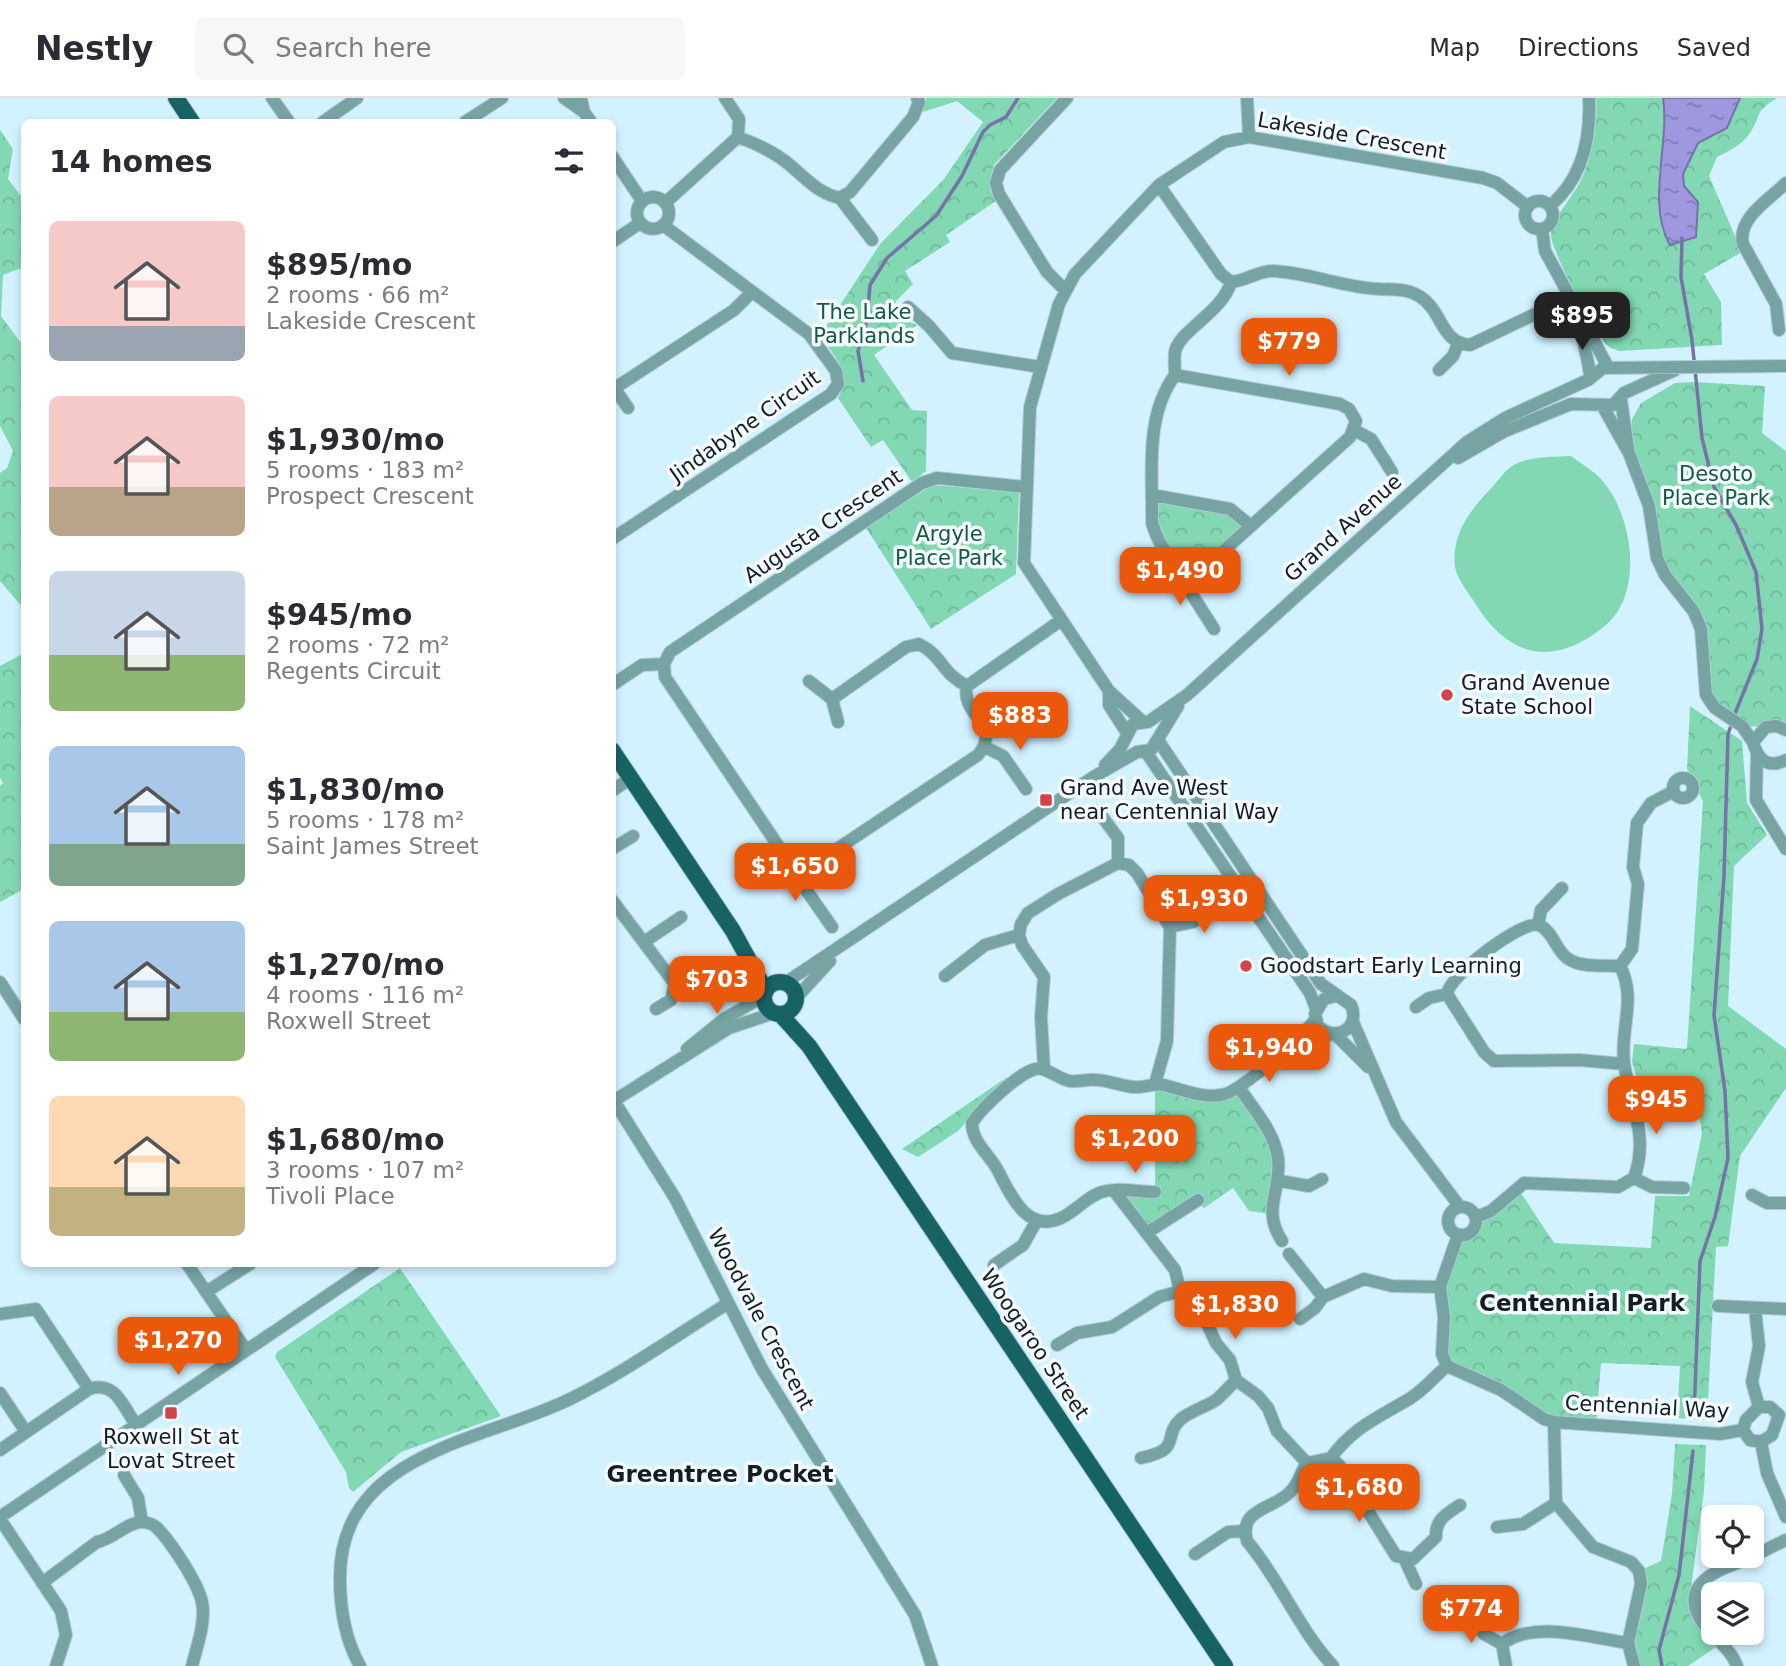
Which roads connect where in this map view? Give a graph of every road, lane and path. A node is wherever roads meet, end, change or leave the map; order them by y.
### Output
1 (176, 98) edge
2 (272, 98) edge
3 (357, 98) edge
4 (502, 98) edge
5 (564, 98) edge
6 (581, 98) edge
7 (725, 98) edge
8 (917, 98) edge
9 (1067, 98) edge
10 (1248, 98) edge
11 (1589, 98) edge
12 (587, 117) edge
13 (190, 119) edge
14 (287, 119) edge
15 (327, 119) edge
16 (470, 119) edge
17 (738, 137) junction
18 (1250, 137) junction
19 (616, 162) edge
20 (1786, 183) edge
21 (1159, 185) junction
22 (840, 198) junction
23 (642, 201) junction
24 (665, 203) junction
25 (1550, 206) junction
26 (1528, 207) junction
27 (640, 223) junction
28 (663, 225) junction
29 (1542, 229) junction
30 (616, 239) edge
31 (873, 240) dead end
32 (1231, 282) junction
33 (1065, 290) junction
34 (752, 292) junction
35 (1569, 298) junction
36 (908, 307) dead end
37 (1580, 318) junction
38 (1779, 330) dead end
39 (1458, 344) junction
40 (1786, 366) edge
41 (1040, 367) junction
42 (1682, 367) junction
43 (1611, 368) junction
44 (1439, 370) dead end
45 (1174, 375) junction
46 (1589, 378) junction
47 (616, 385) edge
48 (616, 389) edge
49 (1623, 396) junction
50 (1599, 404) junction
51 (628, 408) dead end
52 (1354, 430) junction
53 (1629, 453) junction
54 (1392, 472) dead end
55 (1431, 475) junction
56 (1025, 487) junction
57 (1152, 495) junction
58 (1251, 526) junction
59 (616, 536) edge
60 (1189, 570) junction
61 (1060, 621) junction
62 (1214, 629) dead end
63 (664, 664) junction
64 (809, 681) dead end
65 (616, 682) edge
66 (967, 686) junction
67 (1109, 691) junction
68 (1187, 695) junction
69 (832, 699) junction
70 (838, 722) dead end
71 (1145, 722) junction
72 (1739, 724) junction
73 (1766, 727) junction
74 (1786, 730) edge
75 (1127, 735) junction
76 (1158, 738) junction
77 (985, 747) junction
78 (1755, 748) junction
79 (1142, 752) junction
80 (616, 756) edge
81 (1781, 762) edge
82 (1095, 776) junction
83 (631, 778) junction
84 (1756, 780) junction
85 (616, 788) edge
86 (1026, 789) dead end
87 (1674, 791) dead end
88 (1098, 811) dead end
89 (633, 836) dead end
90 (616, 847) edge
91 (1786, 849) edge
92 (1118, 863) junction
93 (804, 867) junction
94 (1562, 888) dead end
95 (1220, 903) dead end
96 (616, 905) edge
97 (681, 917) dead end
98 (1538, 925) junction
99 (832, 927) dead end
100 (1170, 927) junction
101 (1018, 935) junction
102 (644, 942) junction
103 (842, 948) junction
104 (1620, 966) junction
105 (688, 971) dead end
106 (945, 976) dead end
107 (671, 977) junction
108 (0, 982) edge
109 (774, 988) junction
110 (1447, 994) junction
111 (1336, 996) junction
112 (795, 1001) junction
113 (1416, 1007) dead end
114 (656, 1009) dead end
115 (21, 1014) edge
116 (777, 1014) junction
117 (1316, 1014) junction
118 (1353, 1022) junction
119 (1334, 1035) junction
120 (809, 1046) junction
121 (1279, 1055) junction
122 (677, 1059) junction
123 (1624, 1064) junction
124 (1044, 1069) junction
125 (1373, 1072) junction
126 (1155, 1084) junction
127 (1239, 1087) junction
128 (616, 1099) edge
129 (616, 1106) edge
130 (1634, 1178) junction
131 (1322, 1180) dead end
132 (1280, 1181) junction
133 (1684, 1188) dead end
134 (1115, 1192) junction
135 (1155, 1192) dead end
136 (1752, 1195) dead end
137 (1198, 1200) dead end
138 (1786, 1203) edge
139 (1460, 1208) junction
140 (1476, 1217) junction
141 (1037, 1220) junction
142 (1148, 1231) junction
143 (1458, 1235) junction
144 (1282, 1241) dead end
145 (1289, 1255) dead end
146 (994, 1265) dead end
147 (189, 1267) edge
148 (245, 1267) edge
149 (370, 1267) edge
150 (1440, 1287) junction
151 (1180, 1291) junction
152 (206, 1292) junction
153 (1323, 1297) junction
154 (727, 1304) junction
155 (1718, 1306) dead end
156 (1755, 1308) junction
157 (1786, 1309) edge
158 (0, 1314) edge
159 (1300, 1319) dead end
160 (1057, 1345) dead end
161 (246, 1350) junction
162 (1447, 1366) junction
163 (1236, 1381) junction
164 (89, 1390) junction
165 (0, 1393) edge
166 (1759, 1407) junction
167 (1783, 1413) edge
168 (1554, 1422) junction
169 (136, 1425) junction
170 (1743, 1430) junction
171 (26, 1432) junction
172 (1761, 1442) junction
173 (0, 1450) edge
174 (1141, 1458) dead end
175 (1331, 1458) junction
176 (1307, 1463) junction
177 (124, 1475) dead end
178 (1556, 1503) junction
179 (1460, 1505) dead end
180 (1786, 1517) edge
181 (0, 1518) edge
182 (142, 1522) junction
183 (1497, 1527) dead end
184 (1244, 1531) junction
185 (1786, 1540) edge
186 (1195, 1554) dead end
187 (1405, 1560) junction
188 (42, 1583) junction
189 (1416, 1584) dead end
190 (1466, 1608) dead end
191 (1628, 1643) junction
192 (1502, 1644) junction
193 (56, 1666) edge
194 (192, 1666) edge
195 (360, 1666) edge
196 (932, 1666) edge
197 (1225, 1666) edge
198 (1334, 1666) edge
199 (1506, 1666) edge
200 (1634, 1666) edge
201 (1737, 1666) edge

1 - 13 main road
2 - 14 street
3 - 15 street
4 - 16 street
5 - 12 street
6 - 12 street
7 - 17 street
8 - 22 street
9 - 33 street
10 - 18 street
11 - 25 street
17 - 22 street
17 - 24 street
18 - 21 street, Lakeside Crescent
18 - 26 street, Lakeside Crescent
19 - 23 street
20 - 38 street
21 - 32 street
21 - 33 street, Lakeside Crescent
22 - 31 street
23 - 24 street
23 - 27 street
24 - 28 street
25 - 26 street
25 - 29 street
26 - 29 street, Lakeside Crescent
27 - 28 street
27 - 30 street
28 - 34 street, Jindabyne Circuit
29 - 35 street, Lakeside Crescent
32 - 39 street
32 - 45 street
33 - 41 street, Lakeside Crescent
34 - 47 street
34 - 59 street, Jindabyne Circuit
35 - 37 street, Lakeside Crescent
35 - 39 street
36 - 41 street
37 - 43 street, Lakeside Crescent
37 - 46 street, Lakeside Crescent
39 - 44 street
40 - 42 street, Grand Avenue
41 - 56 street, Lakeside Crescent
42 - 43 street, Grand Avenue
42 - 49 street, Grand Avenue
43 - 46 street, Grand Avenue
43 - 49 street
45 - 52 street
45 - 57 street
46 - 50 street
46 - 55 street, Grand Avenue
48 - 51 street
49 - 50 street, Grand Avenue
49 - 53 street
50 - 53 street
50 - 55 street, Grand Avenue
52 - 54 street
52 - 58 street
53 - 72 street
55 - 68 street, Grand Avenue
56 - 61 street, Lakeside Crescent
56 - 63 street, Augusta Crescent
57 - 58 street
57 - 60 street
58 - 60 street
60 - 62 street
61 - 66 street
61 - 67 street, Lakeside Crescent
63 - 65 street
63 - 93 street
64 - 69 street
66 - 69 street
66 - 77 street
67 - 71 street, Lakeside Crescent
67 - 75 street, Lakeside Crescent
68 - 71 street, Grand Avenue
68 - 76 street, Grand Avenue
69 - 70 street
71 - 75 street, Grand Avenue
71 - 76 street
72 - 73 street
72 - 78 street
73 - 74 street
73 - 78 street
75 - 79 street
75 - 82 street, Grand Avenue
76 - 79 street, Grand Avenue
76 - 111 street
77 - 86 street
77 - 93 street
78 - 81 street
78 - 84 street
79 - 82 street, Grand Avenue
79 - 117 street
80 - 83 main road, Woogaroo Street
81 - 84 street
82 - 103 street, Grand Avenue
83 - 85 street
83 - 109 main road, Woogaroo Street
84 - 91 street
87 - 104 street
88 - 92 street
89 - 90 street
92 - 100 street
92 - 101 street
93 - 99 street
94 - 98 street
95 - 100 street
96 - 102 street
97 - 102 street
98 - 104 street
98 - 110 street
100 - 126 street
101 - 106 street
101 - 124 street
102 - 107 street
103 - 109 street, Grand Avenue
103 - 112 street, Grand Avenue
104 - 123 street
105 - 107 street
107 - 114 street
108 - 115 street
109 - 112 main road, Woogaroo Street
109 - 116 main road, Woogaroo Street
109 - 122 street, Grand Avenue
110 - 113 street
110 - 123 street
111 - 117 street
111 - 118 street
112 - 116 main road
112 - 120 main road, Woogaroo Street
116 - 120 main road, Woogaroo Street
116 - 122 street
117 - 119 street
117 - 121 street
118 - 119 street
118 - 125 street
119 - 121 street
119 - 125 street
120 - 197 main road, Woogaroo Street
121 - 127 street
122 - 128 street
123 - 130 street
124 - 126 street
124 - 141 street
125 - 139 street
126 - 127 street
127 - 132 street
129 - 154 street, Woodvale Crescent
130 - 133 street
130 - 140 street
131 - 132 street
132 - 144 street
134 - 135 street
134 - 141 street
134 - 142 street
136 - 138 street
137 - 142 street
139 - 140 street
139 - 143 street
140 - 143 street
141 - 146 street
142 - 151 street
143 - 150 street
145 - 153 street
147 - 152 street
148 - 152 street
149 - 161 street
150 - 153 street
150 - 162 street
151 - 160 street
151 - 163 street
152 - 161 street
153 - 159 street
154 - 195 street
154 - 196 street, Woodvale Crescent
155 - 156 street
156 - 157 street
156 - 166 street
158 - 164 street
161 - 169 street
162 - 168 street, Centennial Way
162 - 175 street
163 - 174 street
163 - 176 street
164 - 169 street
164 - 171 street
165 - 171 street
166 - 167 street, Centennial Way
166 - 170 street, Centennial Way
167 - 172 street, Centennial Way
168 - 170 street, Centennial Way
168 - 178 street
169 - 181 street
170 - 172 street, Centennial Way
171 - 173 street
172 - 180 street
175 - 176 street
175 - 187 street
176 - 184 street
177 - 182 street
178 - 183 street
178 - 191 street
179 - 187 street
181 - 188 street
182 - 188 street
182 - 194 street
184 - 186 street
184 - 198 street
185 - 201 street
187 - 189 street
188 - 193 street
190 - 192 street
191 - 192 street
191 - 200 street
192 - 199 street

